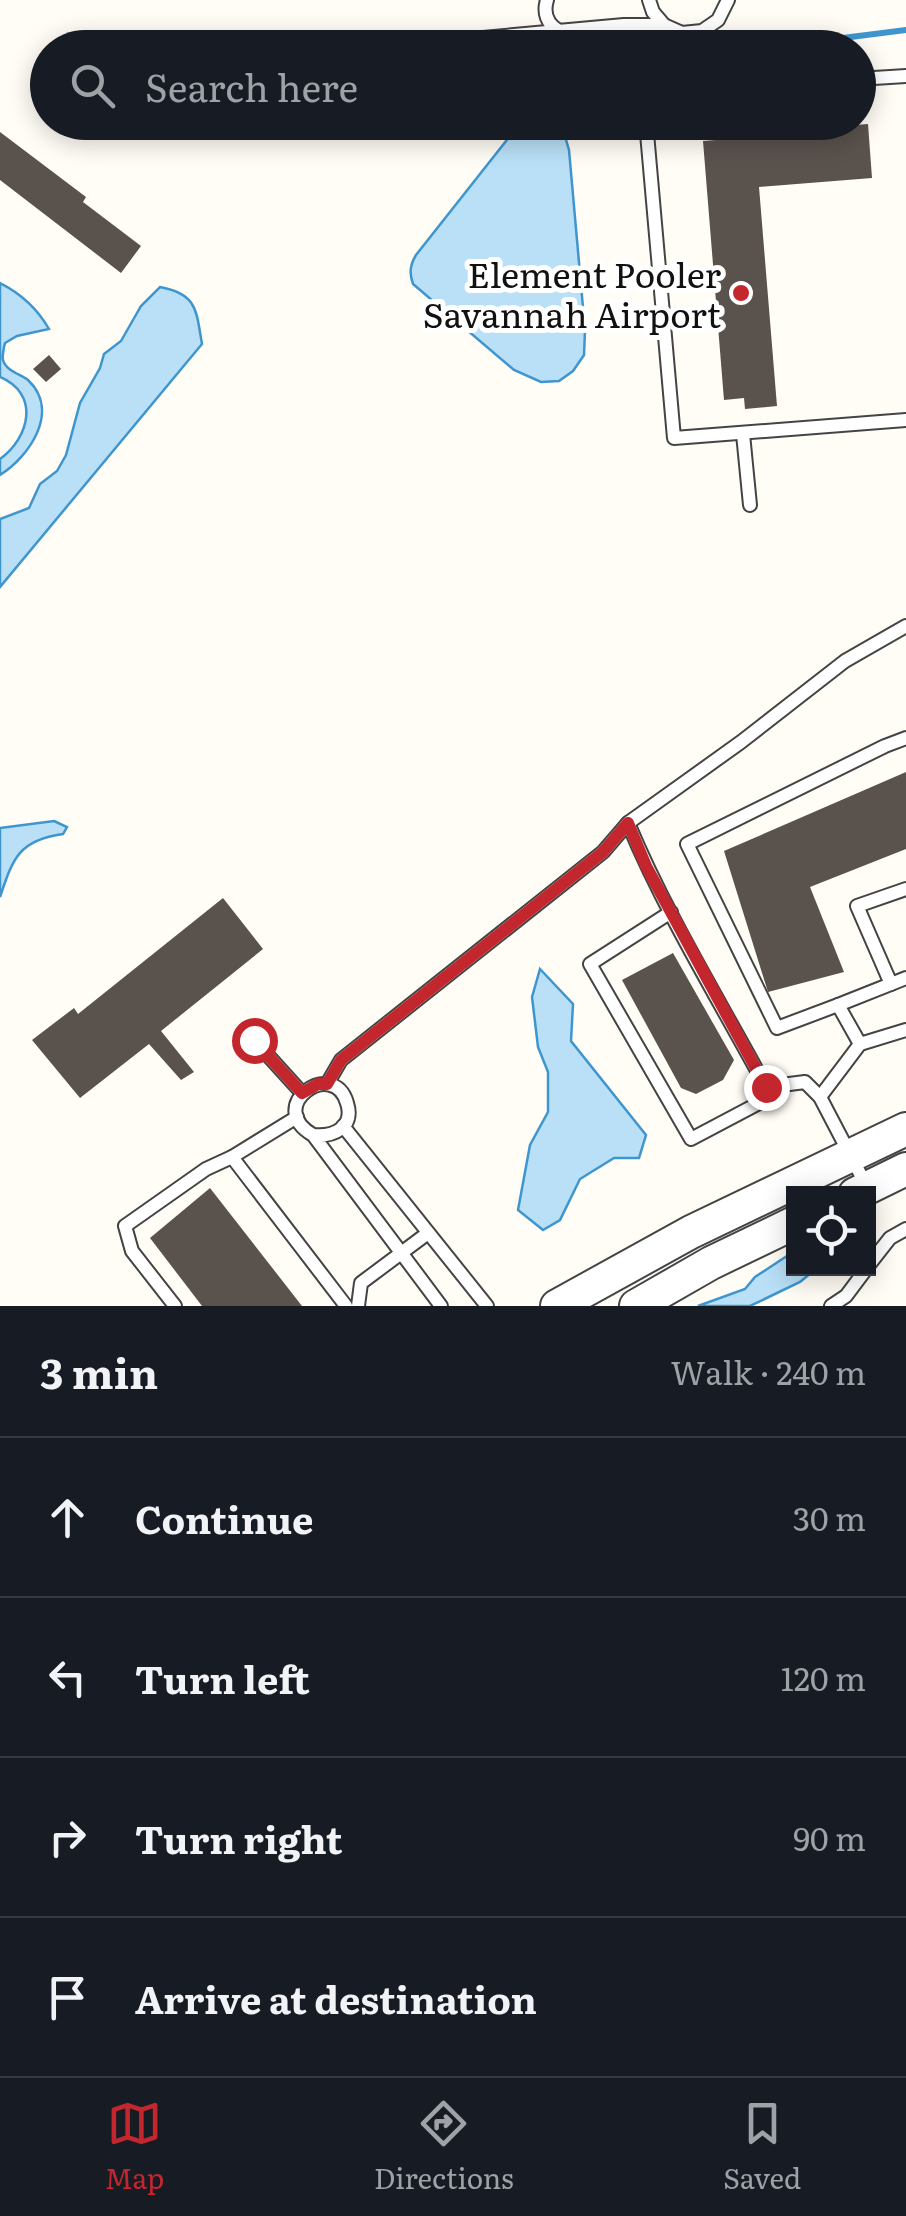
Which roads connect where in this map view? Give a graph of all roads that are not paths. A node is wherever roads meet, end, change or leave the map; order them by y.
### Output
1 (548, 0) edge
2 (649, 0) edge
3 (728, 0) edge
4 (664, 25) junction
5 (557, 30) edge
6 (570, 30) edge
7 (675, 30) edge
8 (703, 30) edge
9 (906, 76) edge
10 (876, 78) edge
11 (648, 140) edge
12 (906, 420) edge
13 (744, 434) junction
14 (750, 505) dead end
15 (906, 626) edge
16 (906, 738) edge
17 (628, 823) junction
18 (906, 890) edge
19 (671, 912) junction
20 (906, 978) edge
21 (891, 984) junction
22 (838, 1005) junction
23 (906, 1030) edge
24 (254, 1040) dead end
25 (860, 1044) junction
26 (327, 1084) junction
27 (766, 1087) junction
28 (302, 1093) junction
29 (820, 1097) junction
30 (297, 1116) junction
31 (344, 1126) junction
32 (906, 1129) edge
33 (313, 1135) junction
34 (849, 1155) junction
35 (232, 1157) junction
36 (906, 1169) edge
37 (860, 1186) edge
38 (870, 1186) edge
39 (786, 1227) edge
40 (906, 1229) edge
41 (428, 1234) junction
42 (402, 1254) junction
43 (876, 1256) edge
44 (861, 1276) edge
45 (174, 1306) edge
46 (346, 1306) edge
47 (358, 1306) edge
48 (441, 1306) edge
49 (487, 1306) edge
50 (556, 1306) edge
51 (636, 1306) edge
52 (831, 1306) edge

1 - 5 lane
2 - 4 lane
3 - 8 lane
4 - 6 lane
4 - 7 lane
9 - 10 lane
11 - 13 lane
12 - 13 lane
13 - 14 lane
15 - 17 lane
16 - 22 lane
17 - 19 lane
17 - 26 lane
18 - 21 lane
19 - 27 lane
19 - 27 lane
20 - 21 lane
21 - 22 lane
22 - 25 lane
23 - 25 lane
24 - 28 lane
25 - 29 lane
26 - 28 lane
26 - 31 lane
27 - 29 lane
28 - 30 lane
29 - 34 lane
30 - 33 lane
30 - 35 lane
31 - 33 lane
31 - 41 lane
32 - 34 street
33 - 42 lane
34 - 37 lane
34 - 50 street
35 - 45 lane
35 - 46 lane
36 - 38 street
39 - 51 street
40 - 43 lane
41 - 42 lane
41 - 49 lane
42 - 47 lane
42 - 48 lane
44 - 52 lane

